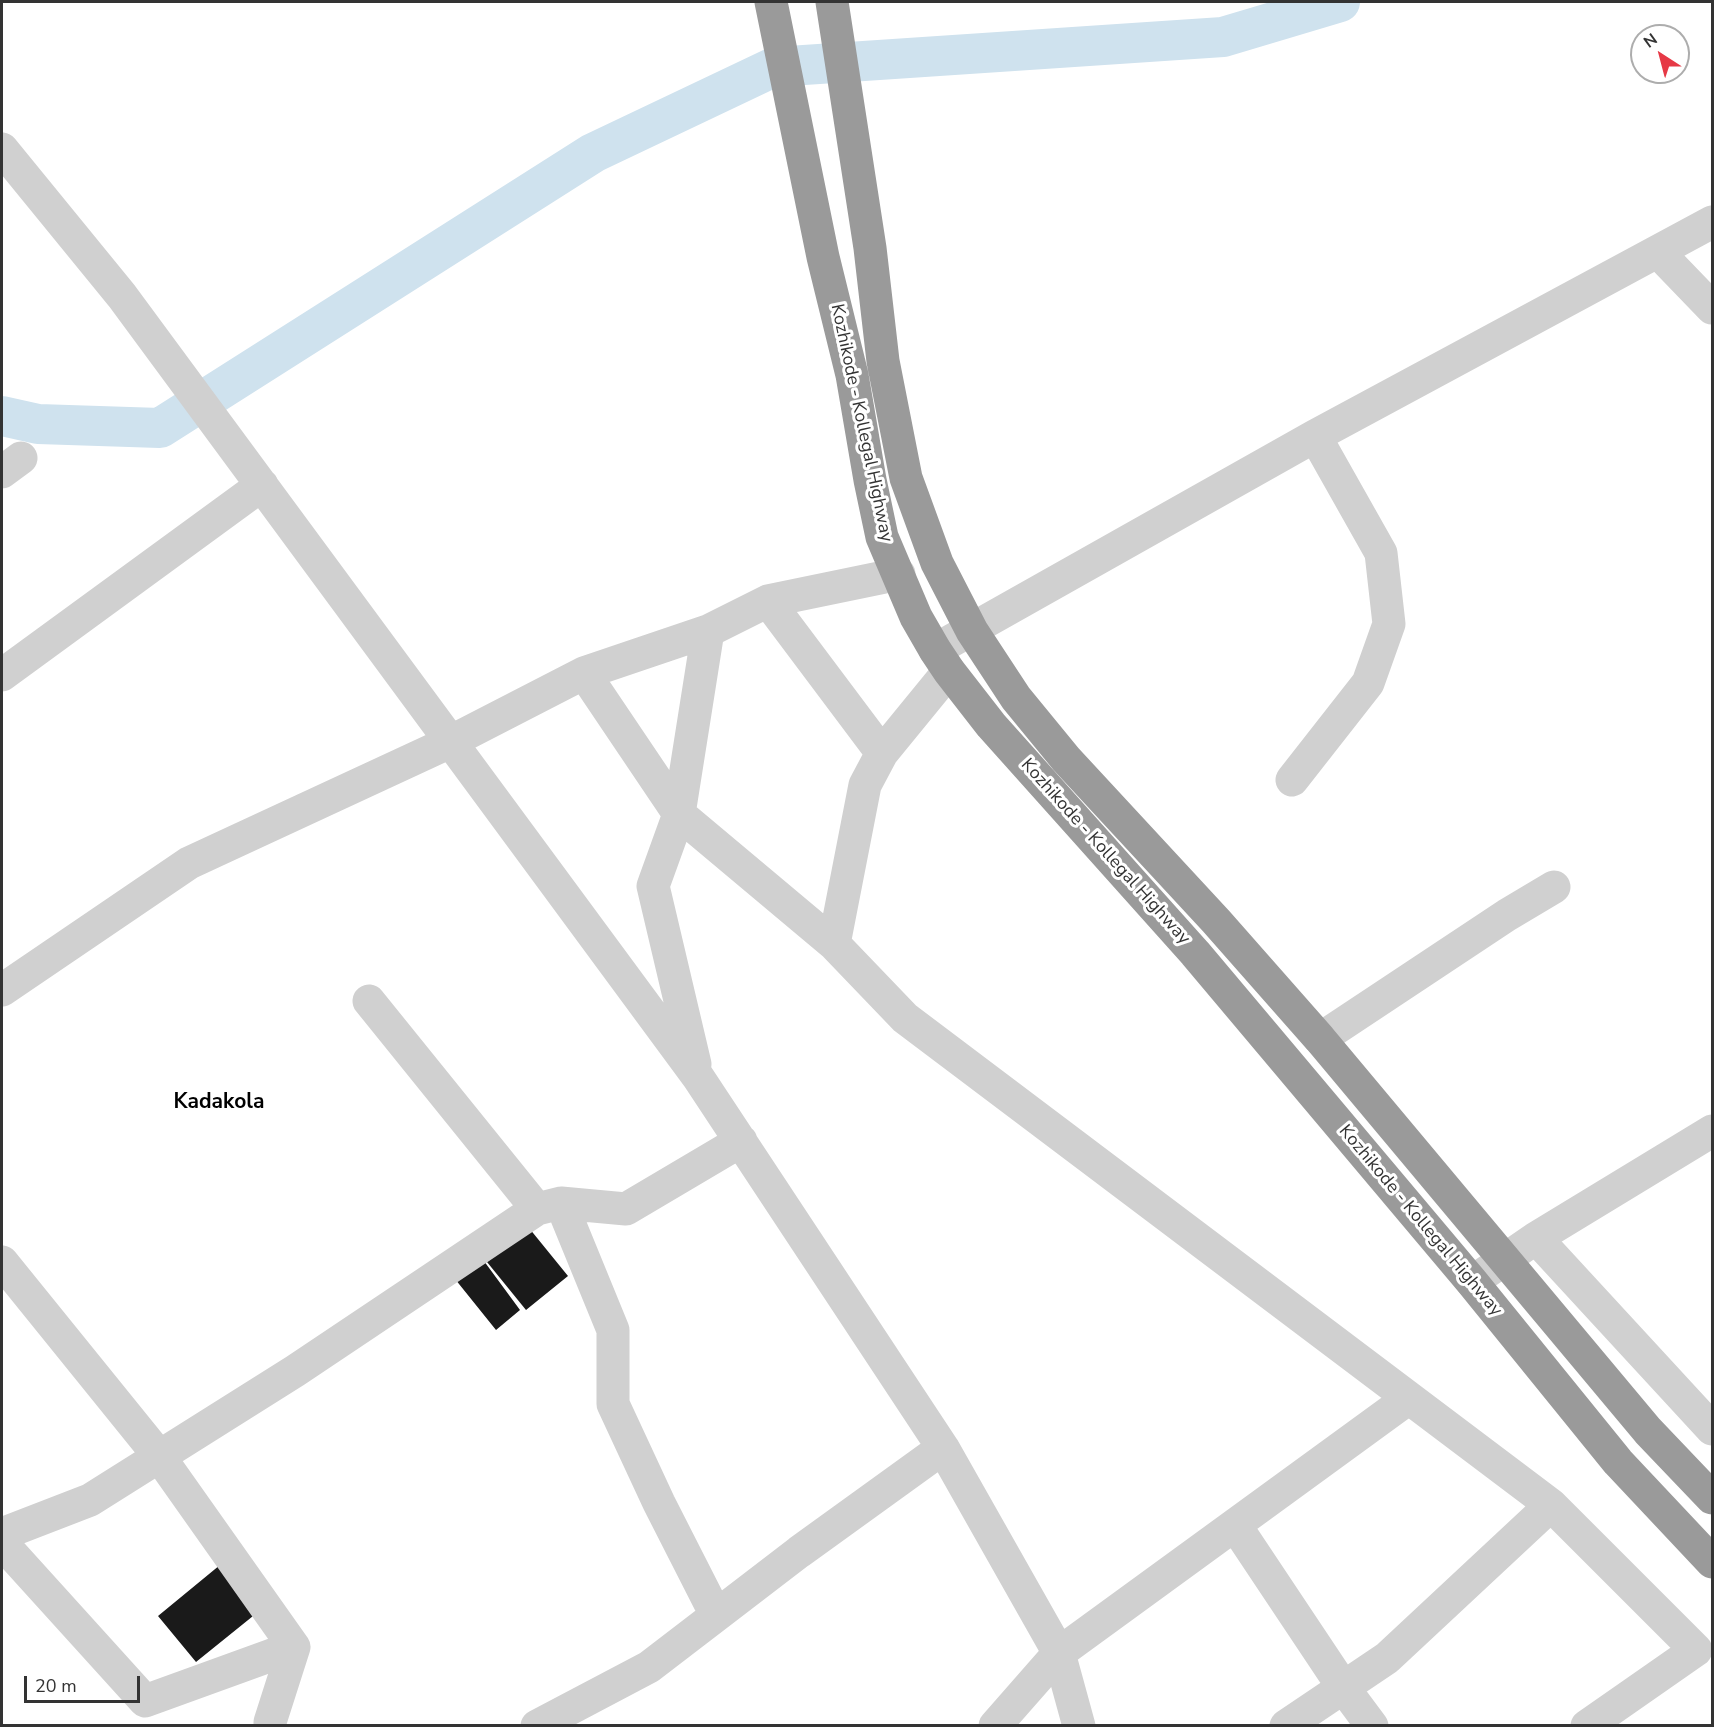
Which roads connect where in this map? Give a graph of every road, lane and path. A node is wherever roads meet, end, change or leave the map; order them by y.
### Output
1 (771, 2) edge
2 (832, 2) edge
3 (2, 149) edge
4 (1713, 222) edge
5 (1658, 252) junction
6 (1713, 308) edge
7 (1315, 436) junction
8 (256, 477) junction
9 (899, 574) junction
10 (768, 601) junction
11 (972, 630) junction
12 (708, 631) junction
13 (942, 661) junction
14 (584, 672) junction
15 (2, 675) edge
16 (450, 742) junction
17 (882, 753) junction
18 (1292, 780) dead end
19 (679, 814) junction
20 (1554, 887) dead end
21 (834, 944) junction
22 (2, 990) edge
23 (369, 1000) dead end
24 (1320, 1040) junction
25 (699, 1077) junction
26 (1713, 1131) edge
27 (741, 1141) junction
28 (549, 1206) junction
29 (1536, 1238) junction
30 (1505, 1259) junction
31 (2, 1262) edge
32 (1472, 1282) junction
33 (1701, 1397) edge
34 (1409, 1398) junction
35 (1713, 1429) edge
36 (943, 1448) junction
37 (159, 1456) junction
38 (1713, 1498) edge
39 (1551, 1505) junction
40 (1234, 1525) junction
41 (2, 1534) edge
42 (2, 1543) edge
43 (1713, 1562) edge
44 (716, 1615) junction
45 (294, 1647) junction
46 (1059, 1653) junction
47 (1343, 1687) junction
48 (270, 1725) edge
49 (537, 1725) edge
50 (994, 1725) edge
51 (1079, 1725) edge
52 (1286, 1725) edge
53 (1372, 1725) edge
54 (1587, 1725) edge

1 - 9 highway, Kozhikode - Kollegal Highway
2 - 11 highway, Kozhikode - Kollegal Highway
3 - 8 street
4 - 5 street
5 - 6 street
5 - 7 street
7 - 11 street
7 - 18 street
8 - 15 street
8 - 16 street
9 - 10 street
9 - 13 highway, Kozhikode - Kollegal Highway
10 - 12 street
10 - 17 street
11 - 13 street
11 - 24 highway, Kozhikode - Kollegal Highway
12 - 14 street
12 - 19 street
13 - 17 street
13 - 32 highway, Kozhikode - Kollegal Highway
14 - 16 street
14 - 19 street
16 - 22 street
16 - 25 street
17 - 21 street
19 - 21 street
19 - 25 street
20 - 24 street
21 - 34 street
23 - 28 street
24 - 30 highway, Kozhikode - Kollegal Highway
25 - 27 street
26 - 29 street
27 - 28 street
27 - 36 street
28 - 37 street
28 - 44 street
29 - 30 street
29 - 33 street
30 - 32 street
30 - 38 highway, Kozhikode - Kollegal Highway
31 - 37 street
32 - 43 highway, Kozhikode - Kollegal Highway
33 - 35 street
34 - 39 street
34 - 40 street
36 - 44 street
36 - 46 street
37 - 41 street
37 - 45 street
39 - 47 street
39 - 54 street
40 - 46 street
40 - 47 street
42 - 45 street
44 - 49 street
45 - 48 street
46 - 50 street
46 - 51 street
47 - 52 street
47 - 53 street

